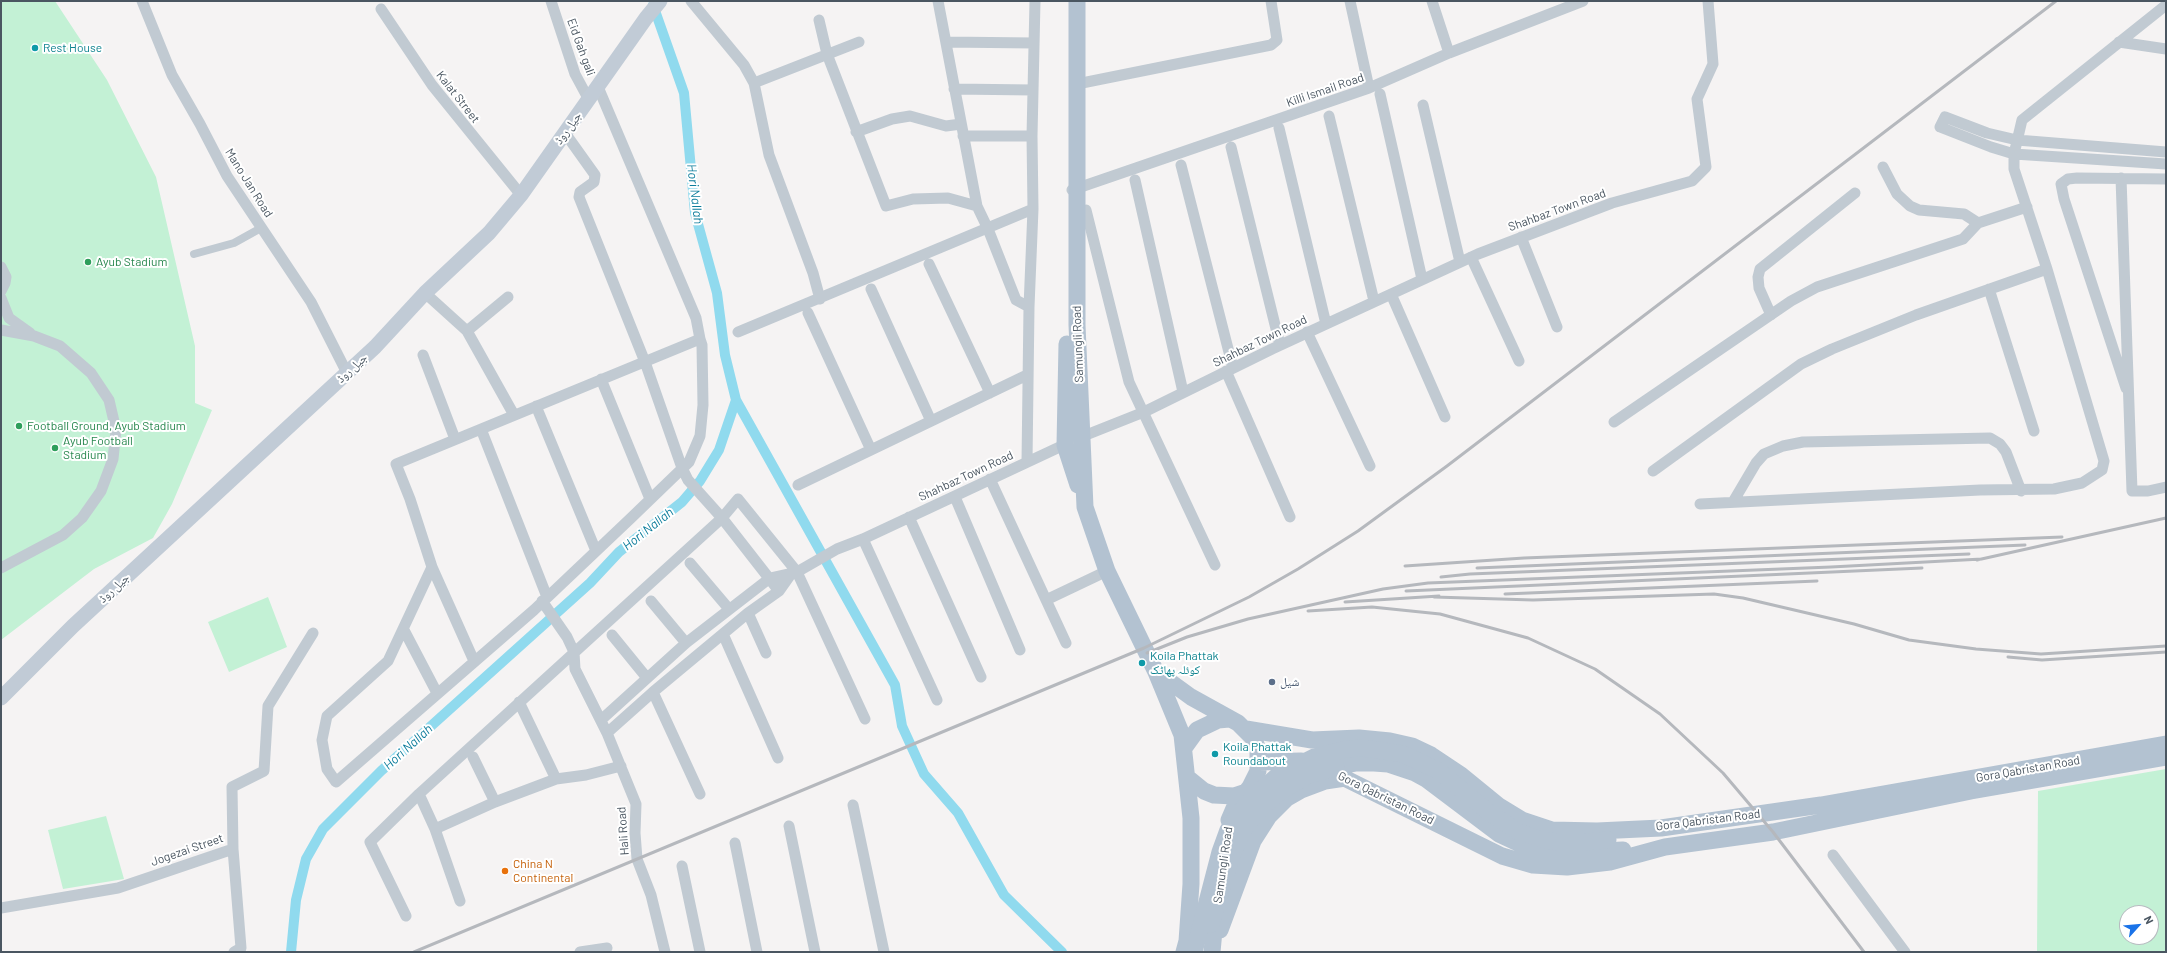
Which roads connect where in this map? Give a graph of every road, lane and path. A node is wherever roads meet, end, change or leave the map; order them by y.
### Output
1 (142, 1) edge
2 (551, 1) edge
3 (660, 1) edge
4 (691, 1) edge
5 (938, 1) edge
6 (1035, 1) edge
7 (1066, 1) edge
8 (1077, 1) edge
9 (1271, 1) edge
10 (1350, 1) edge
11 (1432, 1) edge
12 (1583, 1) edge
13 (1708, 1) edge
14 (2166, 5) edge
15 (381, 9) dead end
16 (819, 20) dead end
17 (859, 42) dead end
18 (946, 42) junction
19 (2119, 42) junction
20 (1034, 43) junction
21 (2166, 49) edge
22 (827, 54) junction
23 (1448, 54) junction
24 (754, 83) junction
25 (1077, 84) junction
26 (598, 87) junction
27 (1369, 88) junction
28 (954, 89) junction
29 (1033, 90) junction
30 (1380, 94) dead end
31 (589, 100) junction
32 (1423, 105) dead end
33 (1329, 116) dead end
34 (961, 124) junction
35 (1279, 128) dead end
36 (856, 132) junction
37 (565, 133) junction
38 (963, 136) junction
39 (1032, 136) junction
40 (2017, 140) junction
41 (1231, 147) dead end
42 (2166, 152) edge
43 (2014, 154) junction
44 (1181, 164) dead end
45 (2166, 164) edge
46 (1884, 167) dead end
47 (2121, 178) junction
48 (2166, 179) edge
49 (1135, 180) dead end
50 (1073, 190) junction
51 (1855, 193) dead end
52 (521, 196) junction
53 (977, 206) junction
54 (2027, 207) junction
55 (1033, 209) junction
56 (1086, 210) dead end
57 (1978, 223) junction
58 (261, 228) junction
59 (988, 229) junction
60 (1521, 237) junction
61 (194, 254) dead end
62 (1471, 257) junction
63 (1460, 262) junction
64 (929, 264) dead end
65 (1, 267) edge
66 (2047, 268) junction
67 (1422, 279) junction
68 (872, 289) dead end
69 (1989, 289) junction
70 (1, 291) edge
71 (425, 293) junction
72 (1391, 294) junction
73 (508, 297) dead end
74 (1, 298) edge
75 (820, 299) junction
76 (1374, 301) junction
77 (1029, 307) junction
78 (808, 313) dead end
79 (1771, 315) junction
80 (1326, 324) junction
81 (1557, 327) dead end
82 (1, 330) edge
83 (467, 331) junction
84 (738, 332) dead end
85 (1307, 332) junction
86 (34, 336) junction
87 (700, 339) junction
88 (1280, 345) junction
89 (423, 355) dead end
90 (1519, 361) dead end
91 (645, 362) junction
92 (1230, 369) junction
93 (347, 373) junction
94 (1027, 375) junction
95 (601, 380) junction
96 (1183, 392) junction
97 (990, 393) junction
98 (2130, 401) junction
99 (536, 406) junction
100 (1144, 412) junction
101 (514, 415) junction
102 (1445, 417) dead end
103 (931, 421) junction
104 (1614, 422) dead end
105 (481, 428) junction
106 (2034, 431) dead end
107 (1081, 437) junction
108 (455, 439) junction
109 (1065, 445) junction
110 (871, 450) junction
111 (1027, 462) junction
112 (1370, 466) dead end
113 (682, 468) junction
114 (1653, 471) dead end
115 (990, 479) junction
116 (798, 485) dead end
117 (2166, 487) edge
118 (2021, 491) junction
119 (955, 497) junction
120 (650, 499) junction
121 (1733, 502) junction
122 (1700, 504) dead end
123 (1085, 506) junction
124 (910, 517) junction
125 (1290, 517) dead end
126 (722, 518) junction
127 (863, 539) junction
128 (596, 551) junction
129 (690, 563) dead end
130 (1215, 565) dead end
131 (432, 567) junction
132 (1, 568) edge
133 (1107, 571) junction
134 (794, 573) junction
135 (770, 578) junction
136 (779, 591) junction
137 (1046, 600) junction
138 (650, 601) dead end
139 (545, 603) junction
140 (728, 609) junction
141 (748, 613) junction
142 (404, 630) junction
143 (314, 633) dead end
144 (723, 634) junction
145 (612, 635) dead end
146 (1066, 643) dead end
147 (686, 644) junction
148 (1020, 650) dead end
149 (574, 652) junction
150 (766, 653) dead end
151 (474, 661) junction
152 (1156, 672) junction
153 (981, 677) dead end
154 (647, 678) junction
155 (653, 692) junction
156 (437, 693) junction
157 (1, 698) edge
158 (937, 700) dead end
159 (519, 702) junction
160 (865, 719) dead end
161 (1229, 719) junction
162 (601, 720) junction
163 (1246, 729) junction
164 (607, 733) junction
165 (2166, 744) edge
166 (1184, 748) junction
167 (473, 757) dead end
168 (2166, 757) edge
169 (778, 758) dead end
170 (1259, 762) junction
171 (621, 766) junction
172 (1188, 778) junction
173 (1345, 778) junction
174 (556, 779) junction
175 (419, 794) junction
176 (700, 794) dead end
177 (1243, 794) junction
178 (495, 802) junction
179 (853, 805) dead end
180 (789, 826) dead end
181 (1661, 828) junction
182 (435, 829) junction
183 (734, 843) dead end
184 (1610, 845) junction
185 (1665, 847) junction
186 (233, 849) junction
187 (1833, 855) dead end
188 (682, 866) dead end
189 (460, 901) dead end
190 (1, 908) edge
191 (406, 916) dead end
192 (607, 948) edge
193 (234, 952) edge
194 (580, 952) edge
195 (665, 952) edge
196 (700, 952) edge
197 (757, 952) edge
198 (815, 952) edge
199 (884, 952) edge
200 (1186, 952) edge
201 (1202, 952) edge
202 (1212, 952) edge
203 (1905, 952) edge

1 - 58 street, Mano Jan Road
2 - 31 street, Eid Gah gali
3 - 26 main road, جیل روڈ
4 - 24 street
5 - 18 street
6 - 20 street
7 - 50 main road, Samungli Road
8 - 25 main road, Samungli Road
9 - 25 street
10 - 27 street
11 - 23 street
12 - 23 street, Killi Ismail Road
13 - 60 street, Shahbaz Town Road
14 - 19 street
15 - 52 street, Kalat Street
16 - 22 street
17 - 22 street
18 - 20 street
18 - 28 street
19 - 21 street
19 - 40 street
20 - 29 street
22 - 24 street
22 - 36 street
23 - 27 street, Killi Ismail Road
24 - 75 street
25 - 50 main road, Samungli Road
26 - 31 main road, جیل روڈ
26 - 87 street
27 - 50 street, Killi Ismail Road
28 - 29 street
28 - 34 street
29 - 39 street
30 - 67 street
31 - 37 main road, جیل روڈ
32 - 63 street
33 - 76 street
34 - 36 street
34 - 38 street
35 - 80 street
36 - 53 street
37 - 52 main road, جیل روڈ
37 - 91 street
38 - 39 street
38 - 53 street
39 - 55 street
40 - 42 street
40 - 43 street
40 - 43 street
41 - 88 street
43 - 45 street
43 - 54 street
44 - 92 street
46 - 57 street
47 - 48 street
47 - 98 street
47 - 98 street
49 - 96 street
50 - 107 main road, Samungli Road
50 - 109 main road
51 - 79 street
52 - 71 main road, جیل روڈ
53 - 59 street
54 - 57 street
54 - 66 street
55 - 59 street
55 - 77 street
56 - 100 street
57 - 79 street
58 - 61 street
58 - 93 street, Mano Jan Road
59 - 75 street
59 - 77 street
60 - 62 street, Shahbaz Town Road
60 - 81 street
62 - 63 street, Shahbaz Town Road
62 - 90 street
63 - 67 street, Shahbaz Town Road
64 - 97 street
65 - 70 street
66 - 69 street
66 - 118 street
67 - 72 street, Shahbaz Town Road
68 - 103 street
69 - 106 street
69 - 114 street
71 - 83 street
71 - 93 main road, جیل روڈ
72 - 76 street, Shahbaz Town Road
72 - 102 street
73 - 83 street
74 - 86 street
75 - 84 street
76 - 80 street, Shahbaz Town Road
77 - 94 street
78 - 110 street
79 - 104 street
80 - 85 street, Shahbaz Town Road
82 - 86 street
83 - 101 street
85 - 88 street, Shahbaz Town Road
85 - 112 street
86 - 132 street
87 - 91 street
87 - 113 street
88 - 92 street, Shahbaz Town Road
89 - 108 street
91 - 95 street
91 - 113 street
92 - 96 street, Shahbaz Town Road
92 - 125 street
93 - 157 main road, جیل روڈ
94 - 97 street
94 - 111 street
95 - 99 street
95 - 120 street
96 - 100 street, Shahbaz Town Road
97 - 103 street
98 - 117 street
99 - 101 street
99 - 128 street
100 - 107 street, Shahbaz Town Road
100 - 130 street
101 - 105 street
103 - 110 street
105 - 108 street
105 - 139 street, Hali Road
107 - 109 street, Shahbaz Town Road
107 - 123 main road, Samungli Road
108 - 131 street
109 - 111 street, Shahbaz Town Road
109 - 123 main road
110 - 116 street
111 - 115 street, Shahbaz Town Road
113 - 120 street
113 - 126 street
115 - 119 street, Shahbaz Town Road
115 - 137 street
118 - 121 street
118 - 121 street
119 - 124 street, Shahbaz Town Road
119 - 148 street
120 - 128 street
121 - 122 street
123 - 133 main road, Samungli Road
124 - 127 street, Shahbaz Town Road
124 - 153 street
126 - 134 street
126 - 135 street
126 - 149 street
127 - 134 street, Shahbaz Town Road
127 - 158 street
128 - 139 street
129 - 140 street
131 - 142 street
131 - 151 street
133 - 137 street
133 - 152 main road, Samungli Road
134 - 135 street
134 - 136 street
134 - 160 street
135 - 136 street
135 - 140 street
136 - 141 street
137 - 146 street
138 - 147 street
139 - 149 street, Hali Road
139 - 151 street
140 - 147 street
141 - 144 street
141 - 150 street
142 - 156 street
142 - 156 street
143 - 186 street, Jogezai Street
144 - 155 street
144 - 169 street
145 - 154 street
147 - 154 street
149 - 159 street
149 - 162 street, Hali Road
151 - 156 street
152 - 161 main road, Samungli Road
152 - 166 main road, Samungli Road
154 - 162 street
155 - 164 street
155 - 176 street
159 - 174 street
159 - 175 street
161 - 163 main road, Samungli Road
161 - 166 main road
162 - 164 street, Hali Road
163 - 170 main road, Samungli Road
163 - 181 main road, Gora Qabristan Road
164 - 171 street, Hali Road
165 - 181 main road, Gora Qabristan Road
166 - 172 main road, Samungli Road
167 - 178 street
168 - 185 main road, Gora Qabristan Road
170 - 173 main road, Gora Qabristan Road
170 - 177 main road, Samungli Road
171 - 174 street
171 - 195 street, Hali Road
172 - 177 main road
172 - 200 main road, Samungli Road
173 - 185 main road, Gora Qabristan Road
173 - 202 main road
174 - 178 street
175 - 182 street
175 - 191 street
177 - 202 main road, Samungli Road
178 - 182 street
179 - 199 street
180 - 198 street
181 - 184 main road
182 - 189 street
183 - 197 street
184 - 185 main road
184 - 200 main road, bridge
184 - 201 main road, bridge
186 - 190 street, Jogezai Street
186 - 193 street
187 - 203 street
188 - 196 street
192 - 194 street

